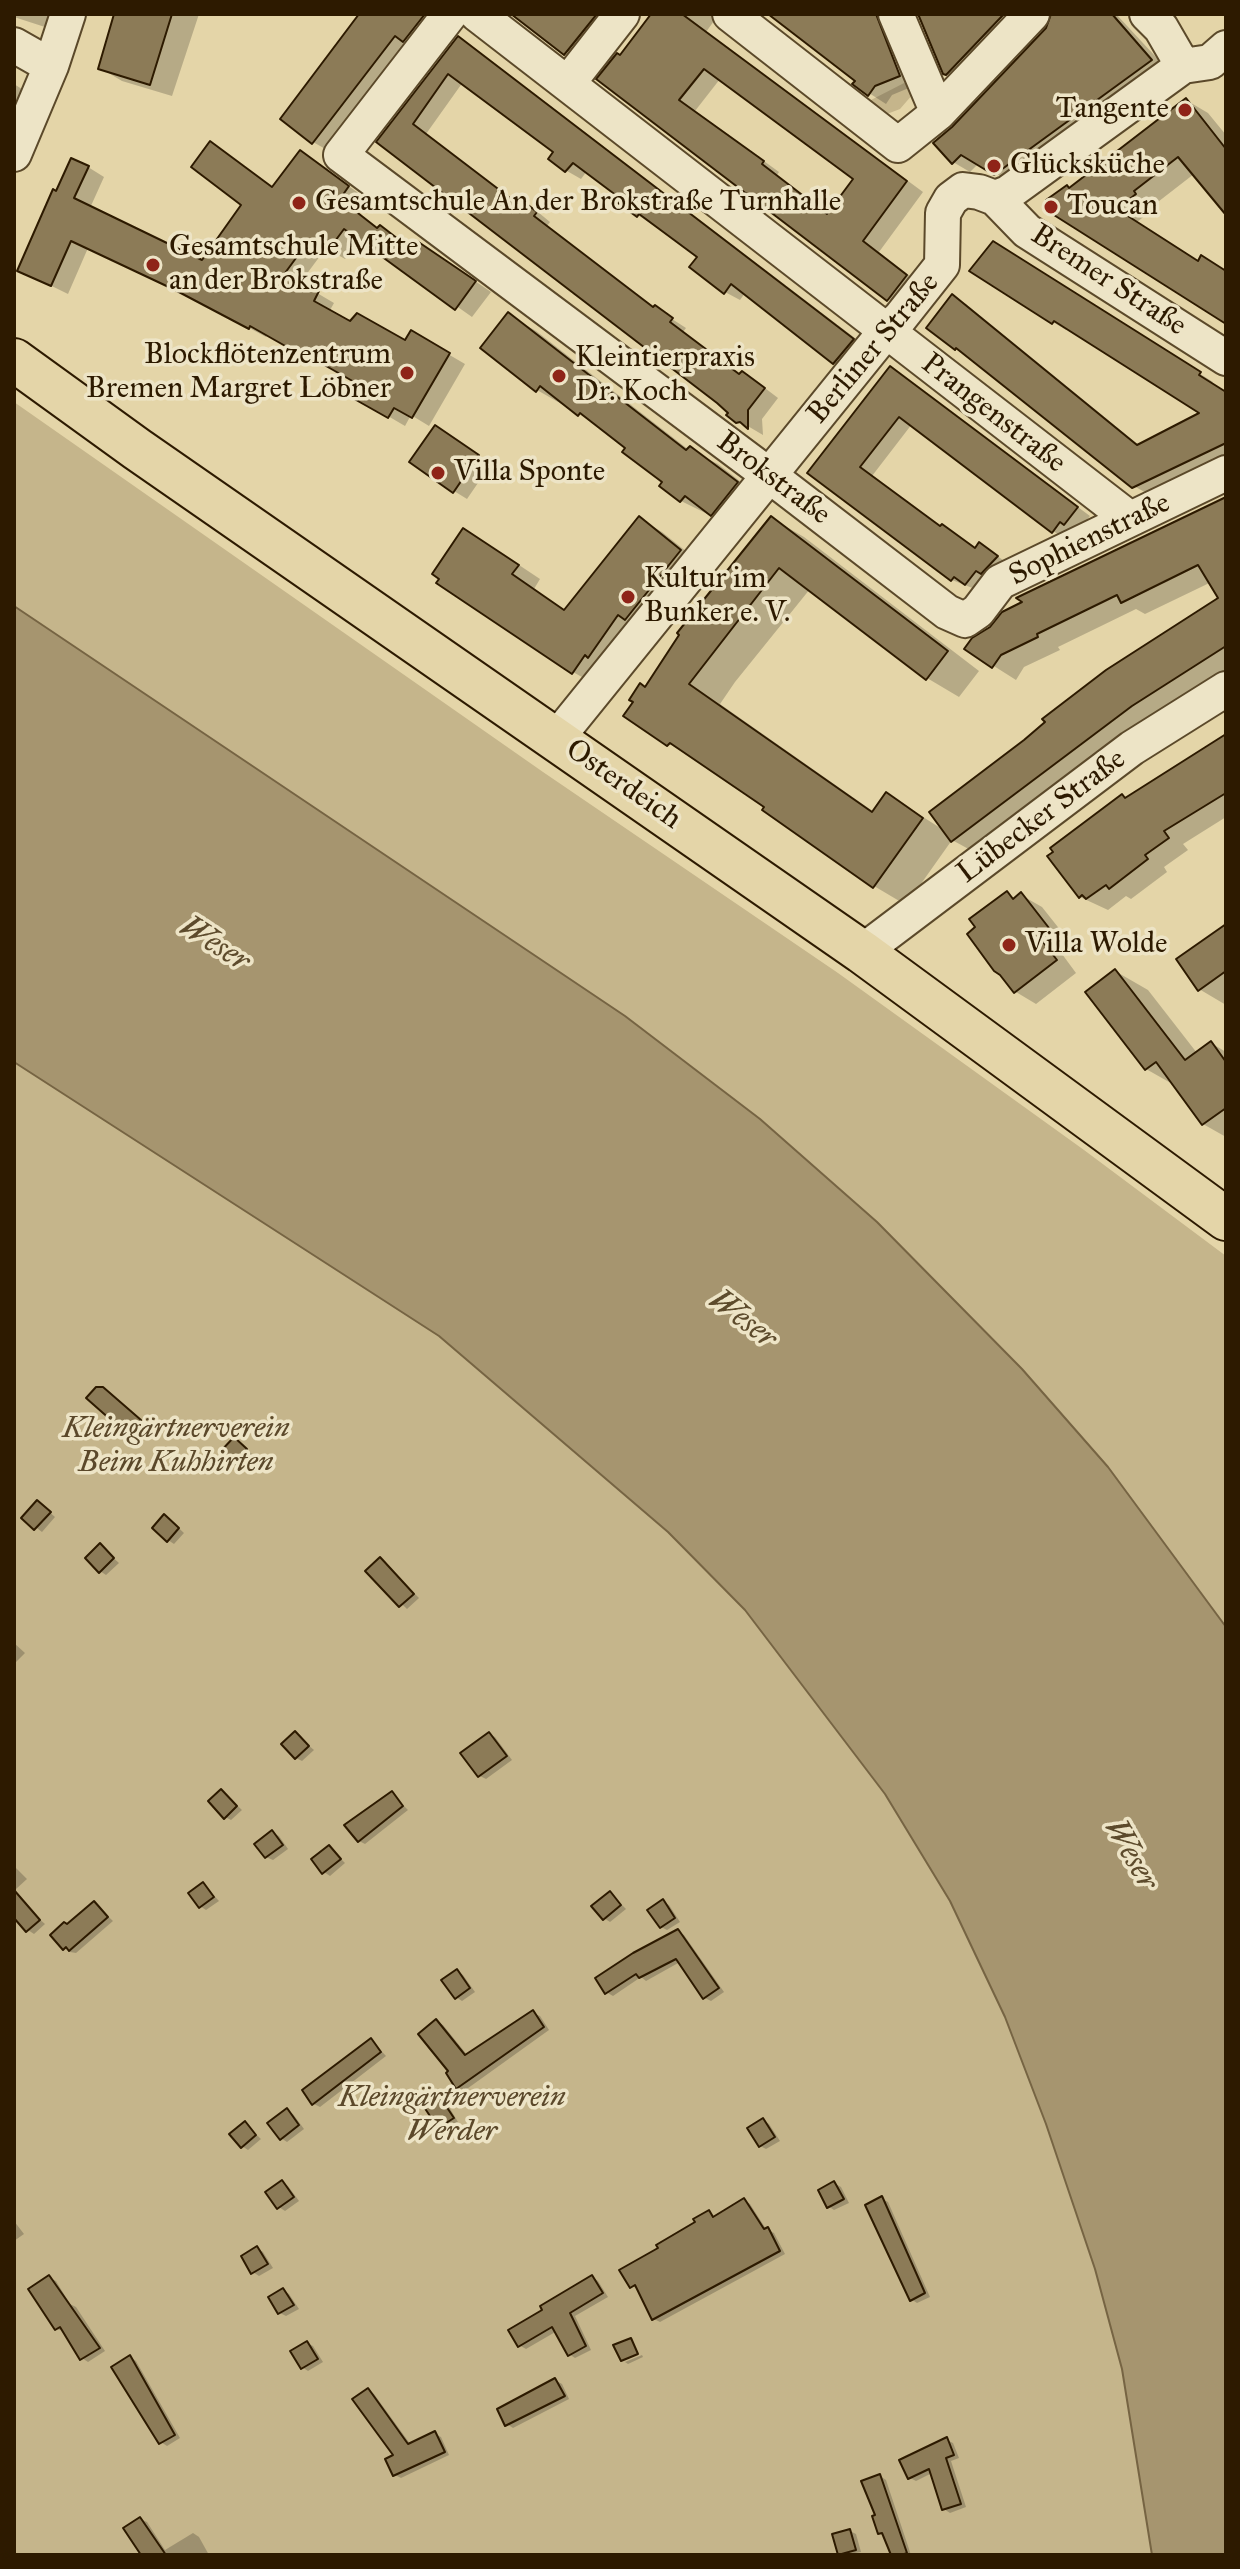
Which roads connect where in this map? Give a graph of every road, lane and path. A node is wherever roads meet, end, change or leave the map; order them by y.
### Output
1 (68, 14) edge
2 (450, 14) edge
3 (477, 14) edge
4 (622, 14) edge
5 (730, 14) edge
6 (896, 14) edge
7 (1032, 14) edge
8 (1147, 14) edge
9 (14, 45) edge
10 (1224, 54) edge
11 (51, 66) junction
12 (1183, 66) junction
13 (568, 83) junction
14 (938, 113) junction
15 (14, 154) edge
16 (995, 198) junction
17 (886, 331) junction
18 (1226, 358) edge
19 (14, 360) edge
20 (1226, 473) edge
21 (770, 476) junction
22 (1130, 519) junction
23 (965, 620) joint
24 (1226, 689) edge
25 (556, 739) junction
26 (862, 952) junction
27 (1226, 1219) edge

1 - 11 street
2 - 21 street, Brokstraße
3 - 13 street, Prangenstraße
4 - 13 street
5 - 14 street
6 - 14 street
7 - 14 street
8 - 12 street
9 - 11 street
10 - 12 street
11 - 15 street
12 - 16 street
13 - 17 street, Prangenstraße
16 - 17 street, Berliner Straße
16 - 18 street, Bremer Straße
17 - 21 street, Berliner Straße
17 - 22 street, Prangenstraße
19 - 25 main road, Osterdeich
20 - 22 street, Sophienstraße
21 - 23 street, Brokstraße
21 - 25 street, Berliner Straße
22 - 23 street, Sophienstraße
24 - 26 street, Lübecker Straße
25 - 26 main road, Osterdeich
26 - 27 main road, Osterdeich

